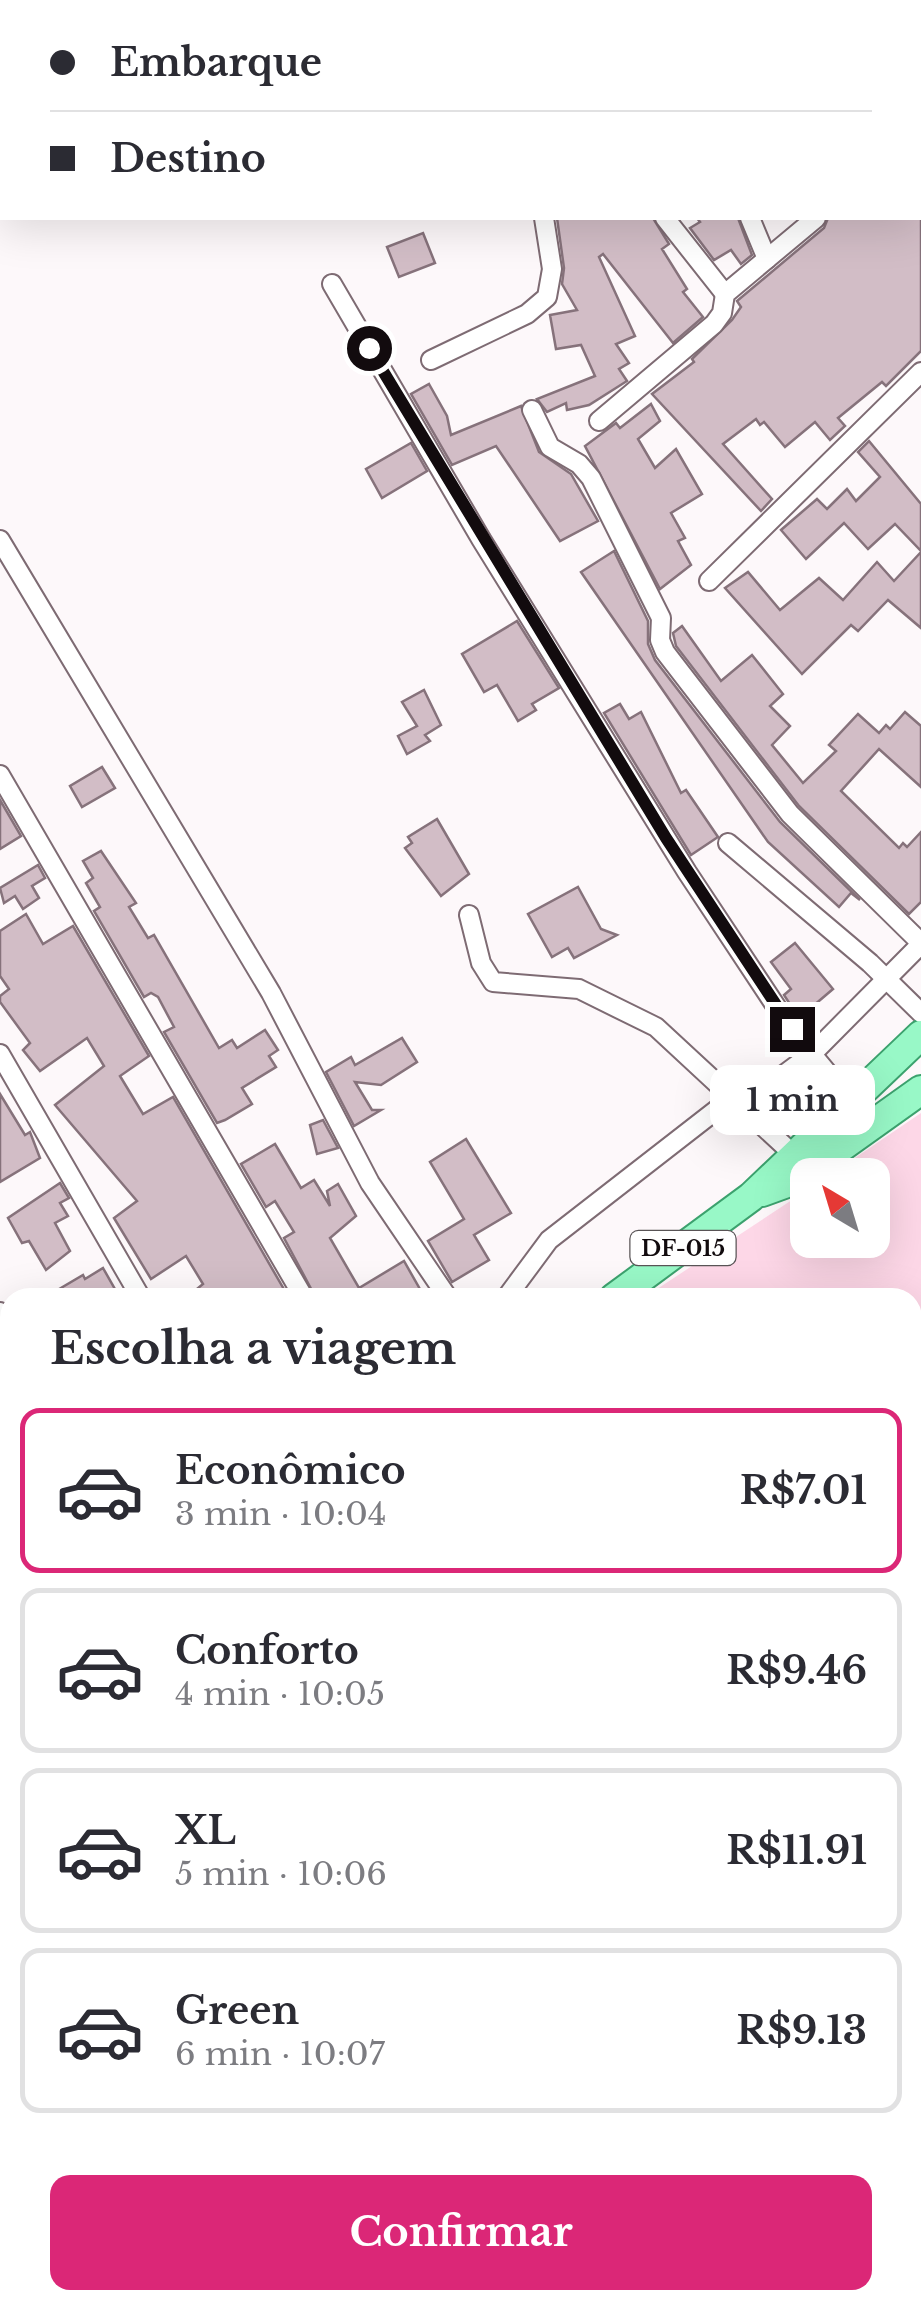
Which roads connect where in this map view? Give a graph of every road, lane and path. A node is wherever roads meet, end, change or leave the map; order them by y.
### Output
1 (544, 220) edge
2 (668, 220) edge
3 (751, 220) edge
4 (814, 220) edge
5 (767, 259) junction
6 (332, 284) dead end
7 (725, 294) junction
8 (431, 360) dead end
9 (921, 372) edge
10 (532, 410) dead end
11 (599, 421) dead end
12 (0, 540) edge
13 (709, 581) dead end
14 (0, 775) edge
15 (728, 843) dead end
16 (468, 915) dead end
17 (921, 944) edge
18 (887, 978) junction
19 (921, 1012) edge
20 (921, 1035) edge
21 (813, 1053) junction
22 (0, 1054) edge
23 (921, 1090) edge
24 (850, 1100) junction
25 (738, 1102) junction
26 (793, 1154) junction
27 (751, 1196) junction
28 (136, 1288) edge
29 (298, 1288) edge
30 (441, 1288) edge
31 (513, 1288) edge
32 (627, 1288) edge

1 - 8 street
2 - 7 street
3 - 5 street
4 - 5 street
5 - 7 street
6 - 21 street
7 - 11 street
9 - 13 street
10 - 17 street
12 - 30 street
14 - 29 street
15 - 18 street
16 - 25 street
17 - 18 street
18 - 19 street
18 - 21 street
20 - 24 main road, DF-015
21 - 24 street
21 - 25 street
22 - 28 street
23 - 27 main road, DF-015
24 - 26 main road, DF-015
25 - 26 street
25 - 31 street
26 - 27 main road, DF-015
27 - 32 main road, DF-015

